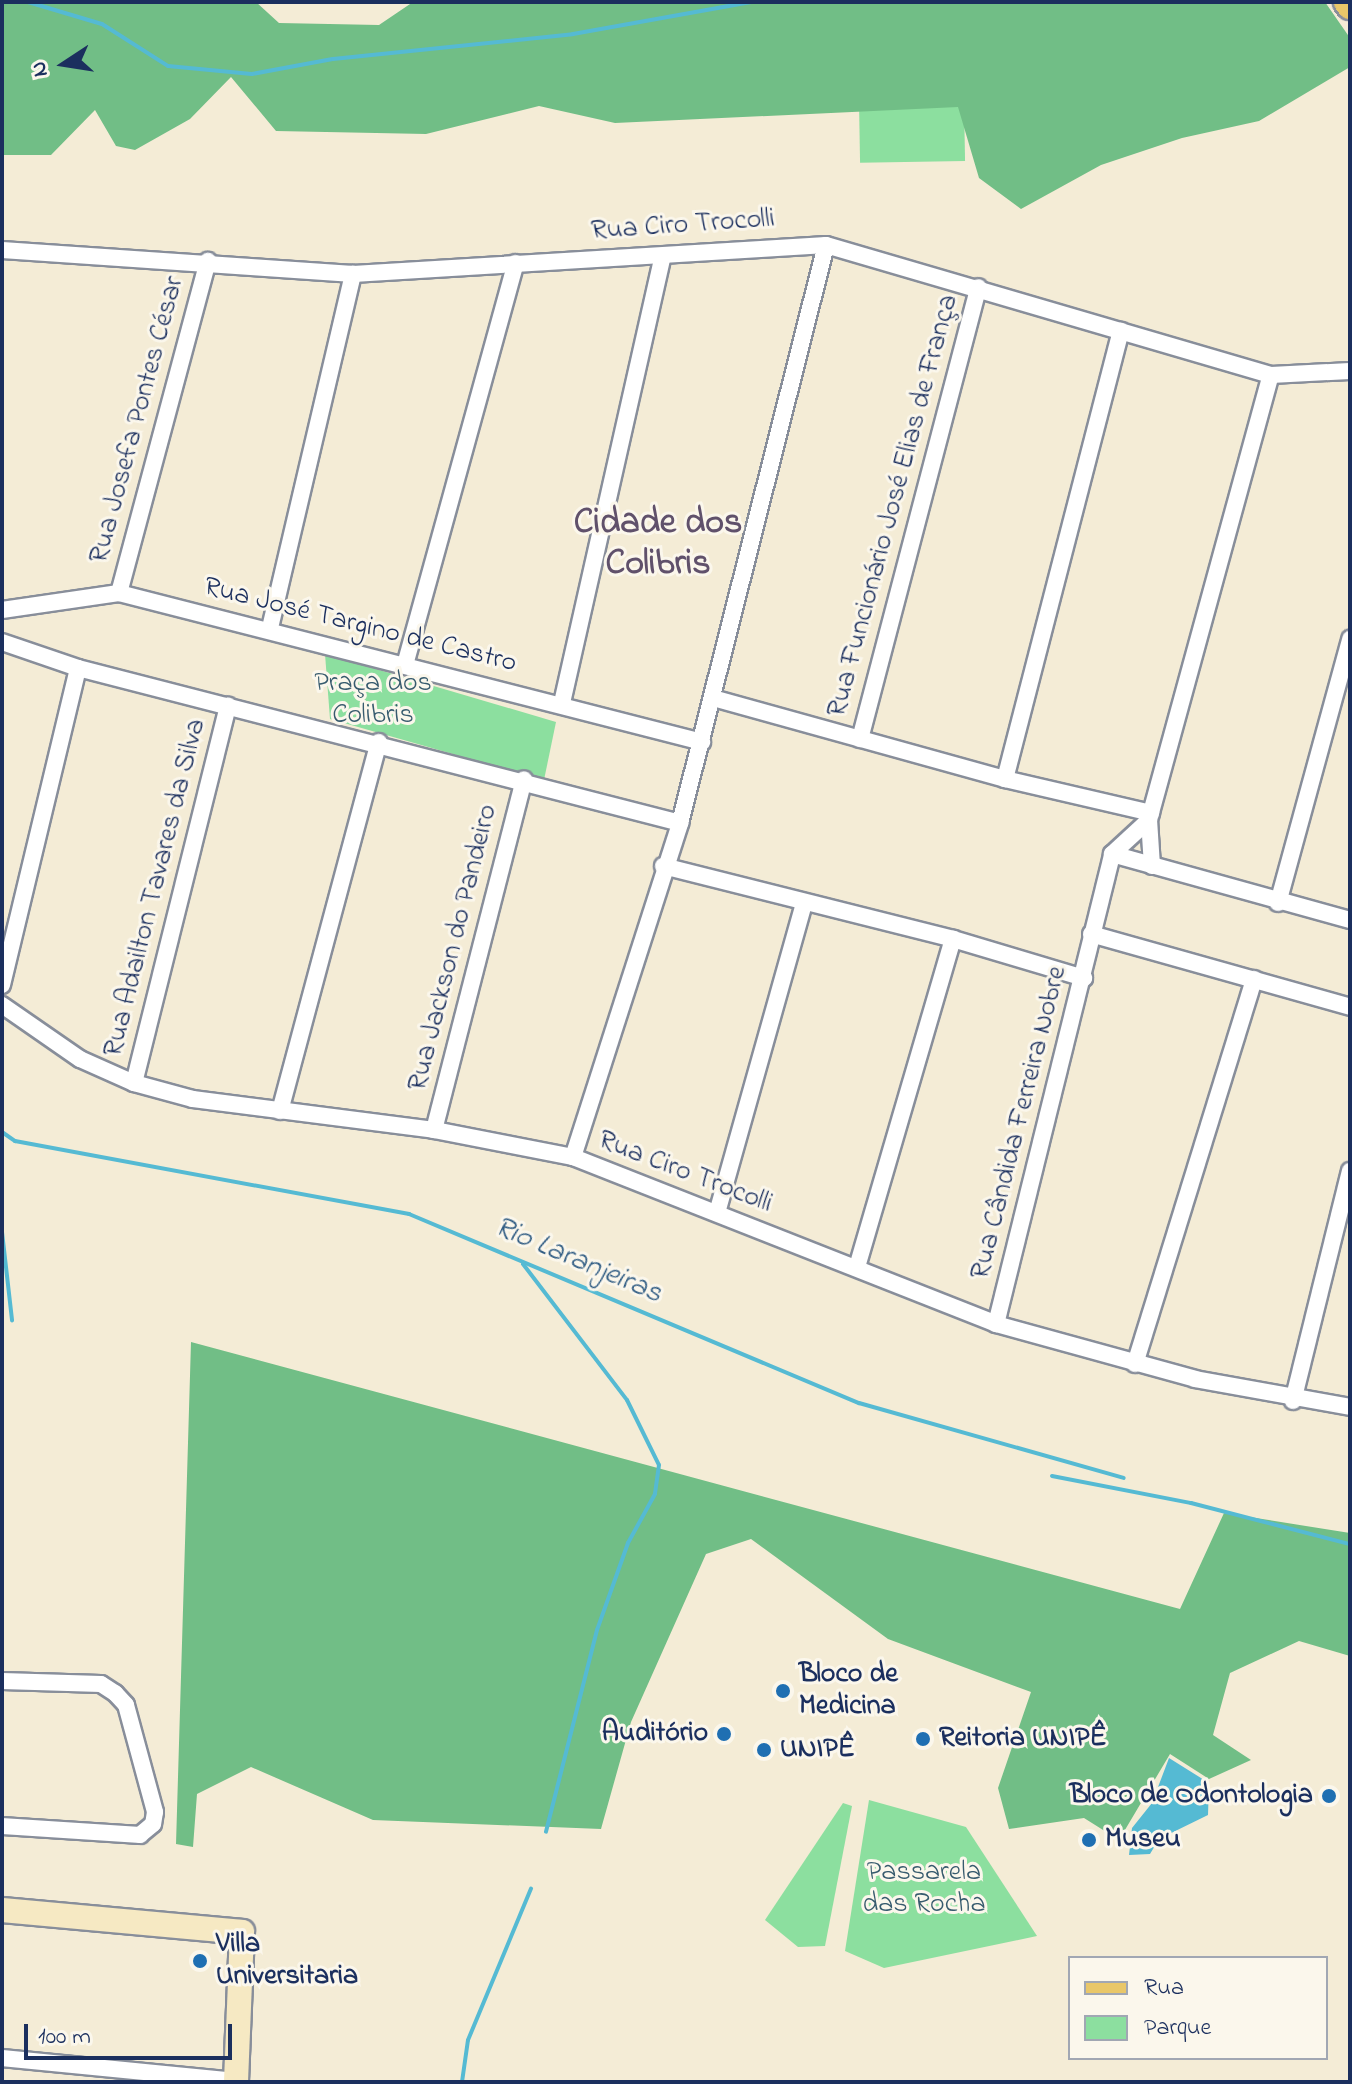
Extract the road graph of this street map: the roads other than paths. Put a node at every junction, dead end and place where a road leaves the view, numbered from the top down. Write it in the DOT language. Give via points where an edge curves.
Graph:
graph roads {
  1 [pos="826,245"];
  2 [pos="2,250"];
  3 [pos="663,256"];
  4 [pos="208,261"];
  5 [pos="516,263"];
  6 [pos="353,274"];
  7 [pos="979,287"];
  8 [pos="1121,331"];
  9 [pos="1350,371"];
  10 [pos="1271,375"];
  11 [pos="119,593"];
  12 [pos="2,610"];
  13 [pos="270,628"];
  14 [pos="1350,639"];
  15 [pos="2,642"];
  16 [pos="405,665"];
  17 [pos="78,668"];
  18 [pos="713,698"];
  19 [pos="562,703"];
  20 [pos="228,706"];
  21 [pos="860,739"];
  22 [pos="379,742"];
  23 [pos="702,742"];
  24 [pos="524,779"];
  25 [pos="1005,779"];
  26 [pos="1150,816"];
  27 [pos="680,823"];
  28 [pos="1112,854"];
  29 [pos="663,866"];
  30 [pos="1152,866"];
  31 [pos="1278,903"];
  32 [pos="804,904"];
  33 [pos="1350,920"];
  34 [pos="1091,934"];
  35 [pos="953,939"];
  36 [pos="1084,978"];
  37 [pos="1254,979"];
  38 [pos="2,985"];
  39 [pos="2,1005"];
  40 [pos="1350,1007"];
  41 [pos="134,1083"];
  42 [pos="280,1111"];
  43 [pos="434,1130"];
  44 [pos="573,1157"];
  45 [pos="1350,1171"];
  46 [pos="717,1213"];
  47 [pos="857,1267"];
  48 [pos="996,1324"];
  49 [pos="1135,1364"];
  50 [pos="1293,1401"];
  51 [pos="1350,1407"];
  52 [pos="2,1681"];
  53 [pos="2,1826"];
  54 [pos="2,1910"];
  55 [pos="2,2058"];
  56 [pos="236,2082"];
  1 -- 3 [label="street, Rua Ciro Trocolli"];
  1 -- 7 [label="street, Rua Ciro Trocolli"];
  1 -- 18 [label="street"];
  2 -- 4 [label="street, Rua Ciro Trocolli"];
  3 -- 5 [label="street, Rua Ciro Trocolli"];
  3 -- 19 [label="street"];
  4 -- 6 [label="street, Rua Ciro Trocolli"];
  4 -- 11 [label="street, Rua Josefa Pontes César"];
  5 -- 6 [label="street, Rua Ciro Trocolli"];
  5 -- 16 [label="street"];
  6 -- 13 [label="street"];
  7 -- 8 [label="street, Rua Ciro Trocolli"];
  7 -- 21 [label="street, Rua Funcionário José Elias de França"];
  8 -- 10 [label="street, Rua Ciro Trocolli"];
  8 -- 25 [label="street"];
  9 -- 10 [label="street, Rua Ciro Trocolli"];
  10 -- 26 [label="street"];
  11 -- 12 [label="street, Rua José Targino de Castro"];
  11 -- 13 [label="street, Rua José Targino de Castro"];
  13 -- 16 [label="street, Rua José Targino de Castro"];
  14 -- 31 [label="street"];
  15 -- 17 [label="street"];
  16 -- 19 [label="street, Rua José Targino de Castro"];
  17 -- 20 [label="street"];
  17 -- 38 [label="street"];
  18 -- 21 [label="street"];
  18 -- 23 [label="street"];
  19 -- 23 [label="street, Rua José Targino de Castro"];
  20 -- 22 [label="street"];
  20 -- 41 [label="street, Rua Adailton Tavares da Silva"];
  21 -- 25 [label="street"];
  22 -- 24 [label="street"];
  22 -- 42 [label="street"];
  23 -- 27 [label="street"];
  24 -- 27 [label="street"];
  24 -- 43 [label="street, Rua Jackson do Pandeiro"];
  25 -- 26 [label="street"];
  26 -- 28 [label="street"];
  26 -- 30 [label="street"];
  27 -- 29 [label="street"];
  28 -- 30 [label="street"];
  28 -- 34 [label="street, Rua Cândida Ferreira Nobre"];
  29 -- 32 [label="street"];
  29 -- 44 [label="street"];
  30 -- 31 [label="street"];
  31 -- 33 [label="street"];
  32 -- 35 [label="street"];
  32 -- 46 [label="street"];
  34 -- 36 [label="street, Rua Cândida Ferreira Nobre"];
  34 -- 37 [label="street"];
  35 -- 36 [label="street"];
  35 -- 47 [label="street"];
  36 -- 48 [label="street, Rua Cândida Ferreira Nobre"];
  37 -- 40 [label="street"];
  37 -- 49 [label="street"];
  39 -- 41 [label="street, Rua Ciro Trocolli" via="80,1059"];
  41 -- 42 [label="street, Rua Ciro Trocolli" via="193,1099"];
  42 -- 43 [label="street, Rua Ciro Trocolli"];
  43 -- 44 [label="street, Rua Ciro Trocolli"];
  44 -- 46 [label="street, Rua Ciro Trocolli"];
  45 -- 50 [label="street"];
  46 -- 47 [label="street, Rua Ciro Trocolli"];
  47 -- 48 [label="street, Rua Ciro Trocolli"];
  48 -- 49 [label="street, Rua Ciro Trocolli"];
  49 -- 50 [label="street, Rua Ciro Trocolli"];
  50 -- 51 [label="street, Rua Ciro Trocolli"];
  52 -- 53 [label="street" via="101,1684 126,1705 155,1812 148,1831 125,1835"];
  54 -- 56 [label="main road" via="242,1932"];
  55 -- 56 [label="street"];
}
